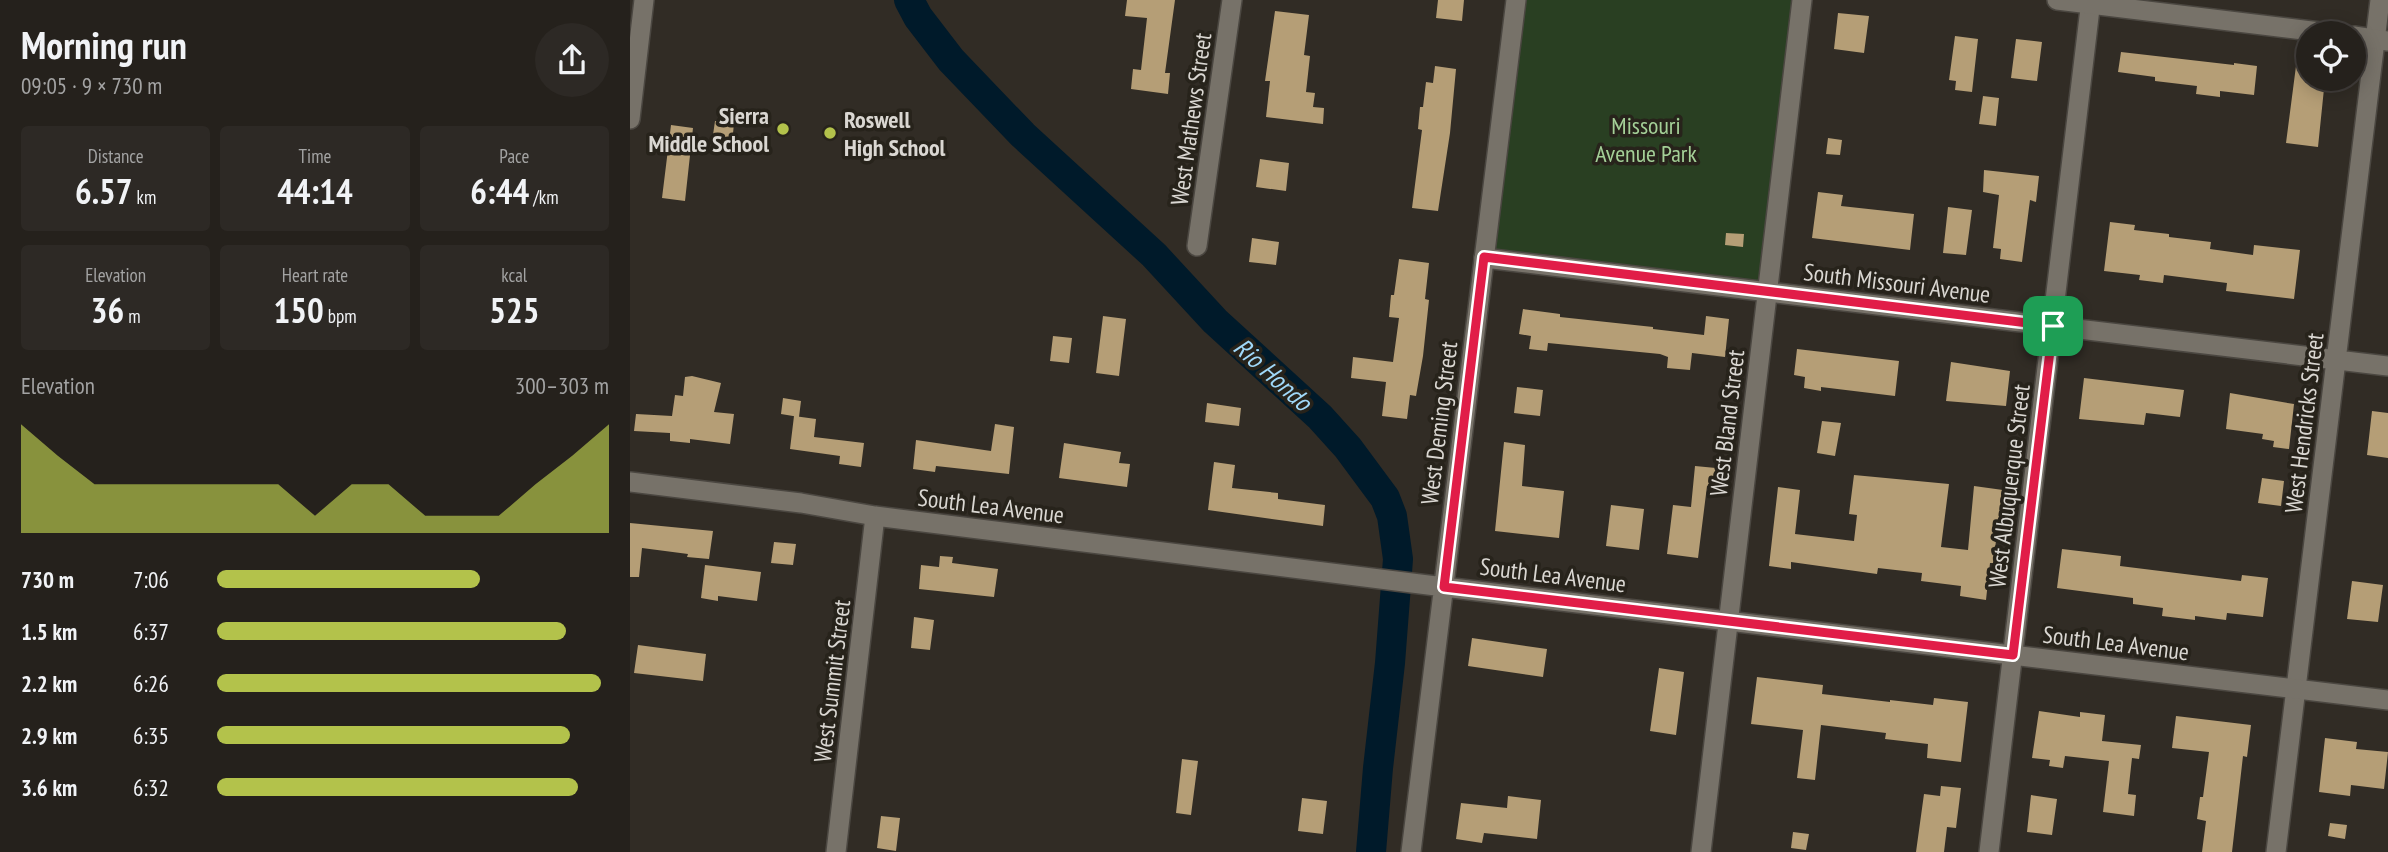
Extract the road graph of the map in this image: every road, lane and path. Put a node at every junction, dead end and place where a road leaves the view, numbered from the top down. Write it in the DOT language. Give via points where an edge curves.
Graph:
graph roads {
  1 [pos="644,0"];
  2 [pos="1232,0"];
  3 [pos="1516,0"];
  4 [pos="1802,0"];
  5 [pos="2057,0"];
  6 [pos="2380,0"];
  7 [pos="2091,2"];
  8 [pos="2296,29"];
  9 [pos="2382,40"];
  10 [pos="630,119"];
  11 [pos="1197,246"];
  12 [pos="1484,257"];
  13 [pos="1767,292"];
  14 [pos="2053,326"];
  15 [pos="2336,360"];
  16 [pos="2388,366"];
  17 [pos="630,482"];
  18 [pos="875,516"];
  19 [pos="1444,587"];
  20 [pos="1728,621"];
  21 [pos="2013,655"];
  22 [pos="2296,689"];
  23 [pos="2388,700"];
  24 [pos="836,852"];
  25 [pos="1411,852"];
  26 [pos="1701,852"];
  27 [pos="1989,852"];
  28 [pos="2277,852"];
  1 -- 10 [label="street"];
  2 -- 11 [label="street, West Mathews Street"];
  3 -- 12 [label="street, West Deming Street"];
  4 -- 13 [label="street, West Bland Street"];
  5 -- 7 [label="street"];
  6 -- 9 [label="street, West Hendricks Street"];
  7 -- 8 [label="street"];
  7 -- 14 [label="street, West Albuquerque Street"];
  9 -- 15 [label="street, West Hendricks Street"];
  12 -- 13 [label="street, South Missouri Avenue"];
  12 -- 19 [label="street, West Deming Street"];
  13 -- 14 [label="street, South Missouri Avenue"];
  13 -- 20 [label="street, West Bland Street"];
  14 -- 15 [label="street, South Missouri Avenue"];
  14 -- 21 [label="street, West Albuquerque Street"];
  15 -- 16 [label="street, South Missouri Avenue"];
  15 -- 22 [label="street, West Hendricks Street"];
  17 -- 18 [label="street, South Lea Avenue"];
  18 -- 19 [label="street, South Lea Avenue"];
  18 -- 24 [label="street, West Summit Street"];
  19 -- 20 [label="street, South Lea Avenue"];
  19 -- 25 [label="street, West Deming Street"];
  20 -- 21 [label="street, South Lea Avenue"];
  20 -- 26 [label="street, West Bland Street"];
  21 -- 22 [label="street, South Lea Avenue"];
  21 -- 27 [label="street, West Albuquerque Street"];
  22 -- 23 [label="street, South Lea Avenue"];
  22 -- 28 [label="street, West Hendricks Street"];
}
